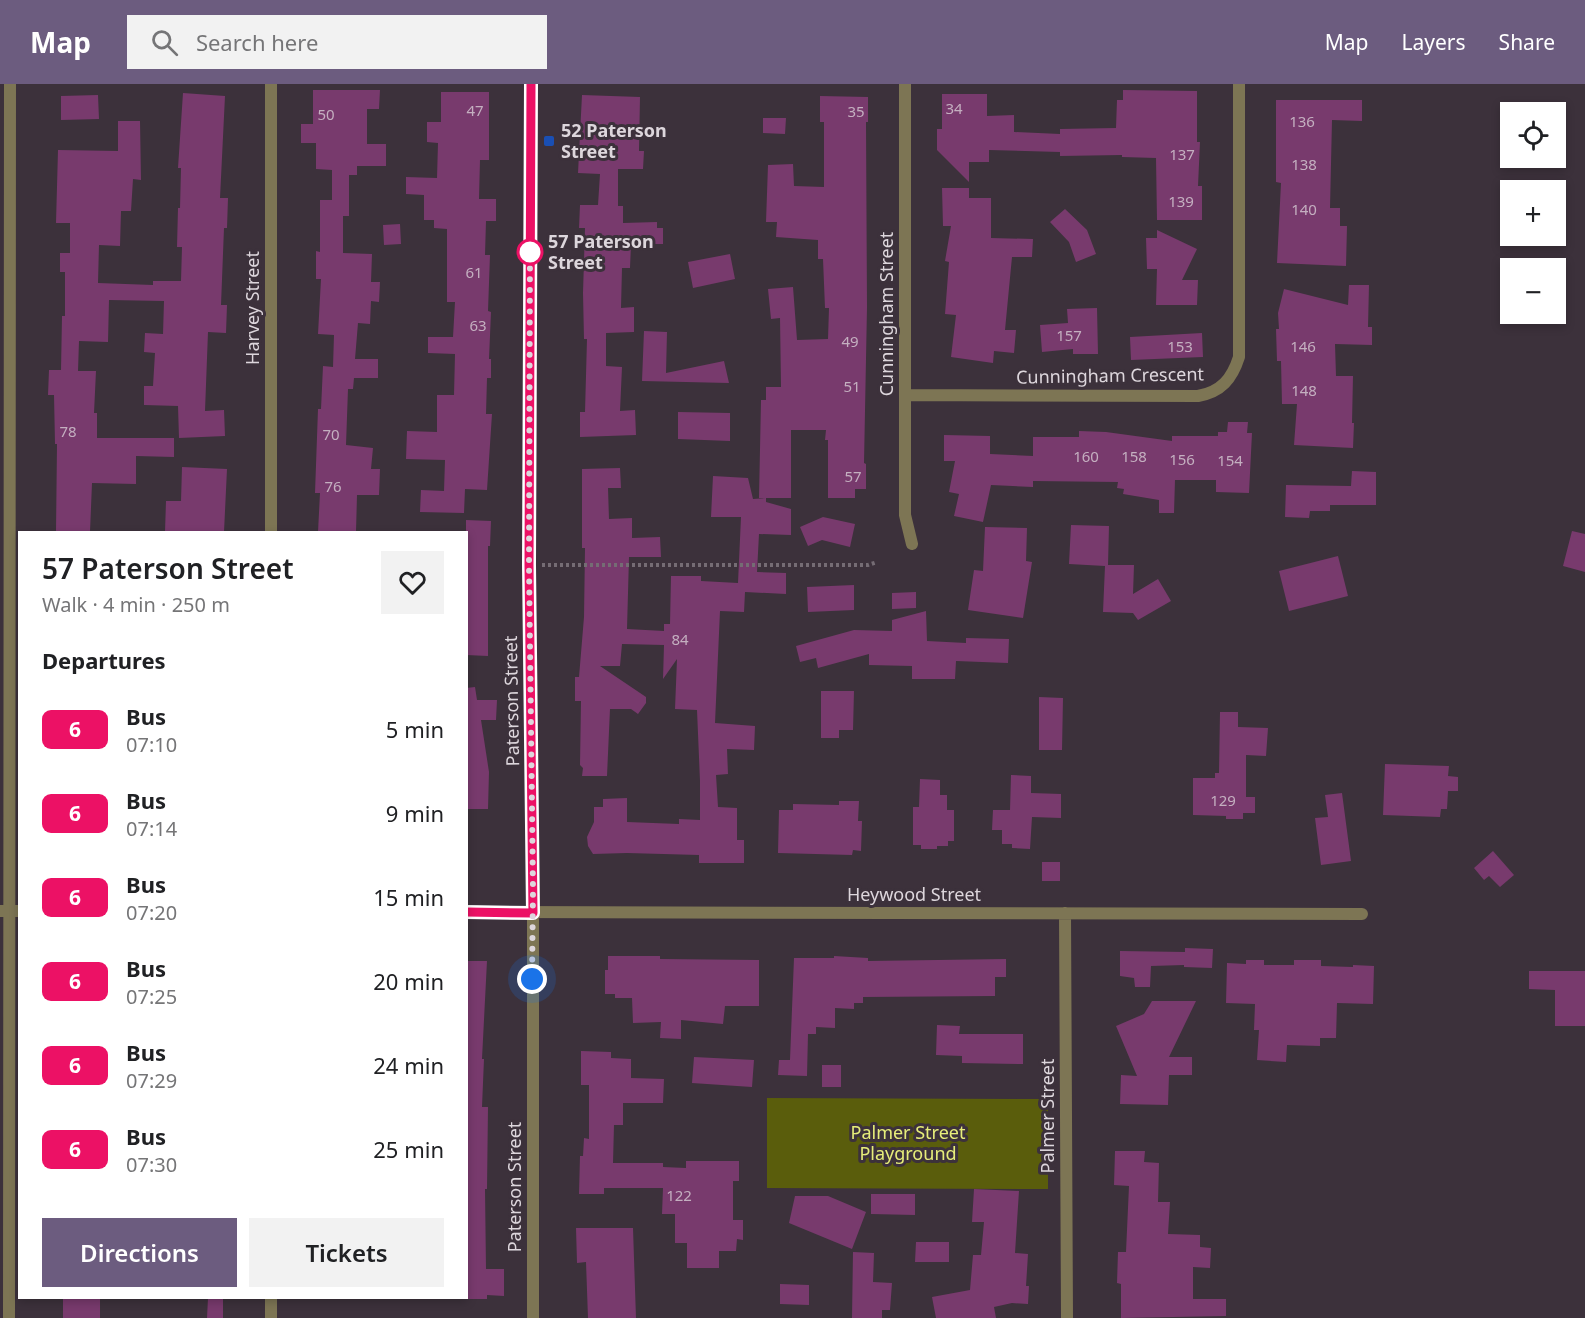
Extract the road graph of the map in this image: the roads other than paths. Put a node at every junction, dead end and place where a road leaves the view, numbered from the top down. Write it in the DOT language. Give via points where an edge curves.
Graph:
graph roads {
  1 [pos="10,84"];
  2 [pos="272,84"];
  3 [pos="531,84"];
  4 [pos="905,84"];
  5 [pos="1239,84"];
  6 [pos="905,395"];
  7 [pos="271,531"];
  8 [pos="912,544"];
  9 [pos="10,911"];
  10 [pos="468,912"];
  11 [pos="533,913"];
  12 [pos="1065,913"];
  13 [pos="1362,914"];
  14 [pos="271,1299"];
  15 [pos="9,1318"];
  16 [pos="271,1318"];
  17 [pos="533,1318"];
  18 [pos="1067,1318"];
  1 -- 9 [label="street"];
  2 -- 7 [label="street, Harvey Street"];
  3 -- 11 [label="street, Paterson Street" via="529,565"];
  4 -- 6 [label="street, Cunningham Street"];
  5 -- 6 [label="street, Cunningham Crescent" via="1239,357 1224,386 1198,396"];
  6 -- 8 [label="street, Cunningham Street" via="905,515"];
  9 -- 15 [label="street"];
  10 -- 11 [label="street, Heywood Street"];
  11 -- 12 [label="street, Heywood Street"];
  11 -- 17 [label="street, Paterson Street"];
  12 -- 13 [label="street, Heywood Street"];
  12 -- 18 [label="street, Palmer Street"];
  14 -- 16 [label="street"];
}
